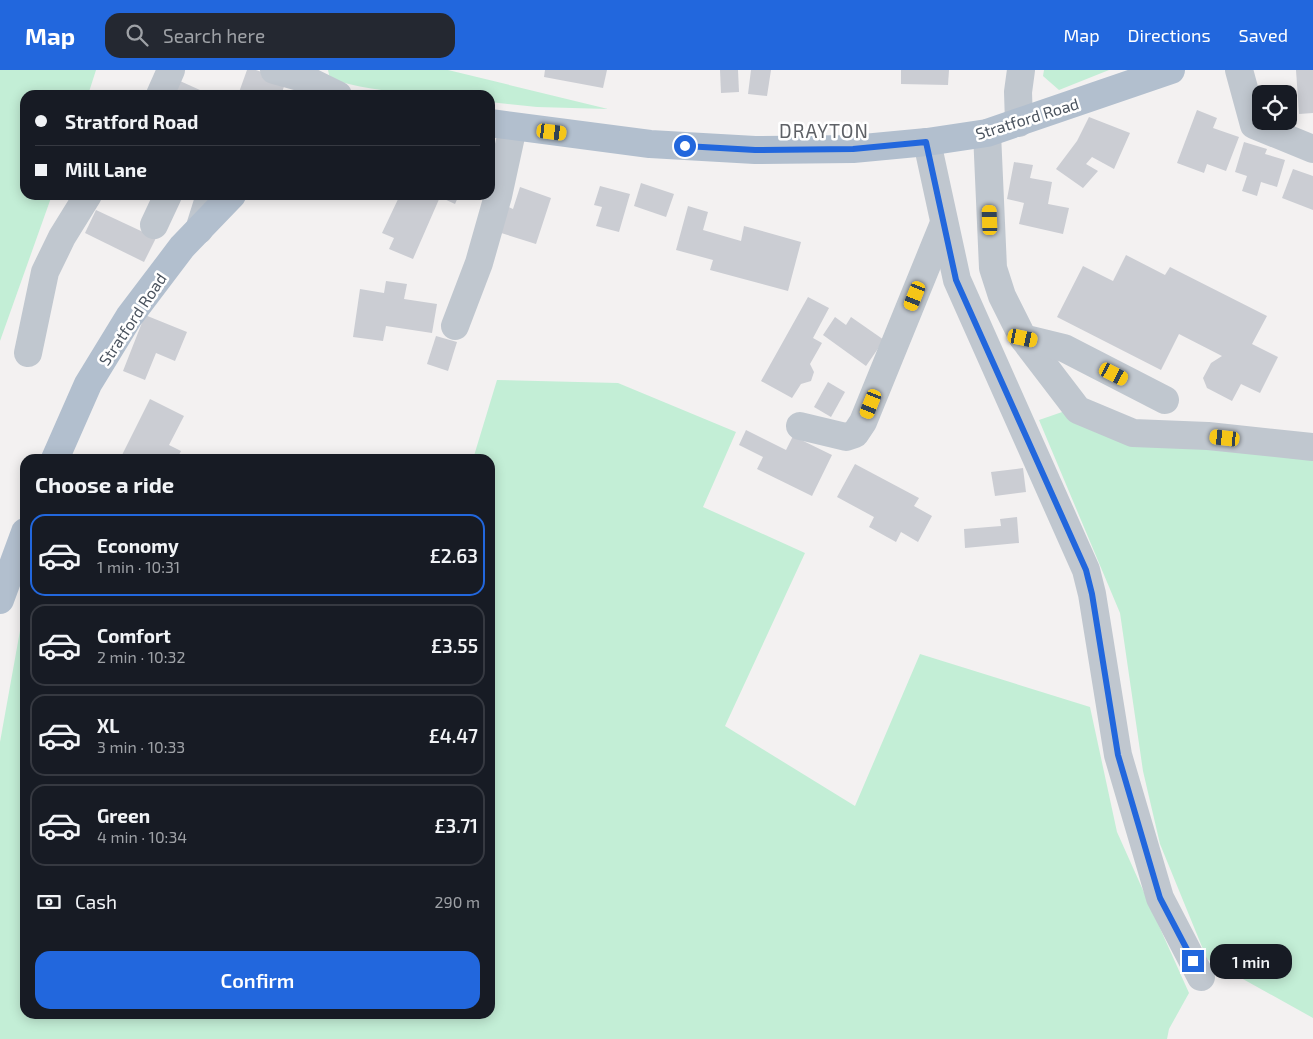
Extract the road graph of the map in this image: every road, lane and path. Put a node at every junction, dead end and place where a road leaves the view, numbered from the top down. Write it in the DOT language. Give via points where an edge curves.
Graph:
graph roads {
  1 [pos="171,70"];
  2 [pos="274,70"];
  3 [pos="1021,70"];
  4 [pos="1170,70"];
  5 [pos="1239,70"];
  6 [pos="304,74"];
  7 [pos="162,90"];
  8 [pos="330,90"];
  9 [pos="1019,123"];
  10 [pos="501,125"];
  11 [pos="987,133"];
  12 [pos="926,142"];
  13 [pos="1313,149"];
  14 [pos="85,200"];
  15 [pos="166,200"];
  16 [pos="208,200"];
  17 [pos="227,200"];
  18 [pos="944,223"];
  19 [pos="154,225"];
  20 [pos="199,230"];
  21 [pos="455,326"];
  22 [pos="1023,338"];
  23 [pos="28,353"];
  24 [pos="1165,400"];
  25 [pos="800,426"];
  26 [pos="1313,446"];
  27 [pos="57,454"];
  28 [pos="20,546"];
  29 [pos="0,600"];
  30 [pos="1201,977"];
  1 -- 7 [label="street"];
  2 -- 6 [label="street"];
  3 -- 9 [label="street"];
  4 -- 9 [label="main road, Stratford Road"];
  5 -- 13 [label="street" via="1254,125"];
  6 -- 8 [label="street"];
  9 -- 11 [label="main road, Stratford Road"];
  10 -- 12 [label="main road, Stratford Road" via="650,144 755,150 853,149"];
  10 -- 21 [label="street" via="498,196"];
  11 -- 12 [label="main road, Stratford Road"];
  11 -- 22 [label="street" via="993,268 1002,296"];
  12 -- 18 [label="street"];
  14 -- 23 [label="street" via="44,272"];
  15 -- 19 [label="street"];
  16 -- 20 [label="street"];
  17 -- 20 [label="main road, Stratford Road"];
  18 -- 25 [label="street" via="863,422 855,434 846,437"];
  18 -- 30 [label="street" via="956,280 1086,570 1118,755 1160,898"];
  20 -- 27 [label="main road, Stratford Road" via="130,317 88,384"];
  22 -- 24 [label="street" via="1064,348"];
  22 -- 26 [label="street" via="1078,410 1132,433"];
  28 -- 29 [label="main road"];
}
